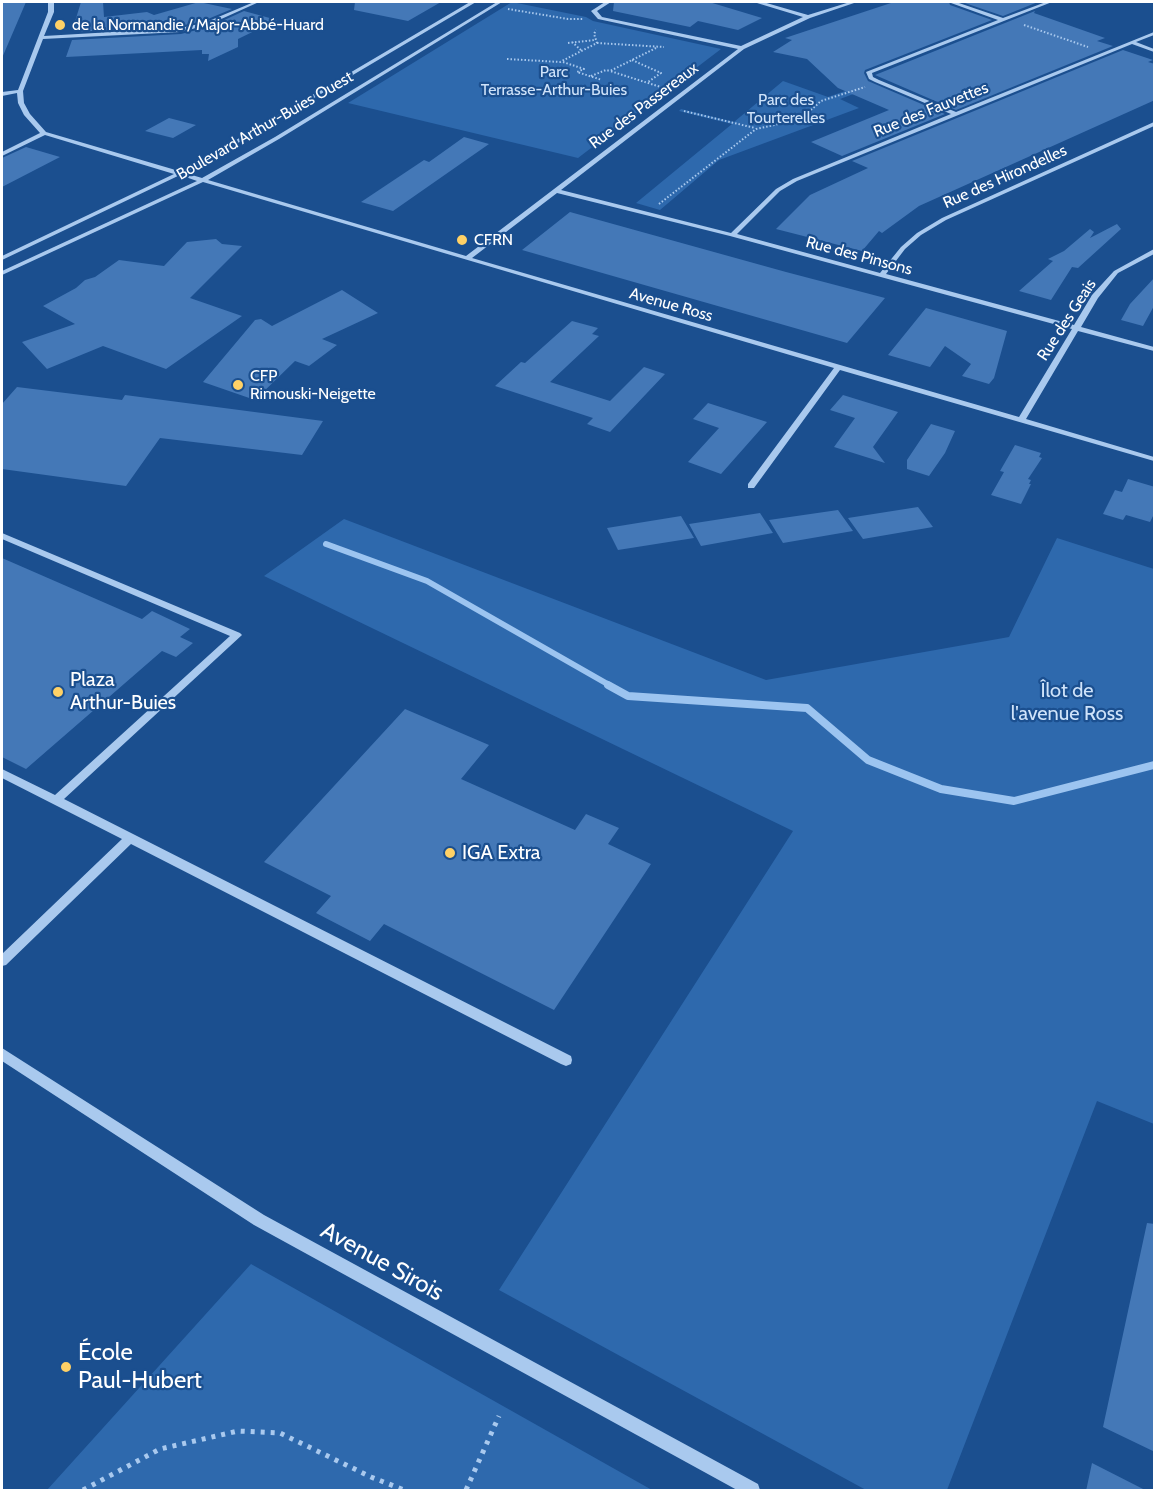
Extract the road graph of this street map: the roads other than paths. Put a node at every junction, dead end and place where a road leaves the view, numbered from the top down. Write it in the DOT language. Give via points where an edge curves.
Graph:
graph roads {
  1 [pos="51,2"];
  2 [pos="253,2"];
  3 [pos="473,2"];
  4 [pos="608,2"];
  5 [pos="759,2"];
  6 [pos="854,2"];
  7 [pos="953,2"];
  8 [pos="1049,2"];
  9 [pos="495,3"];
  10 [pos="808,17"];
  11 [pos="1002,18"];
  12 [pos="1155,33"];
  13 [pos="41,38"];
  14 [pos="1131,42"];
  15 [pos="742,48"];
  16 [pos="1155,51"];
  17 [pos="20,91"];
  18 [pos="2,94"];
  19 [pos="956,114"];
  20 [pos="1155,124"];
  21 [pos="44,133"];
  22 [pos="2,154"];
  23 [pos="180,173"];
  24 [pos="203,180"];
  25 [pos="556,191"];
  26 [pos="732,236"];
  27 [pos="1155,251"];
  28 [pos="2,258"];
  29 [pos="467,259"];
  30 [pos="2,273"];
  31 [pos="881,276"];
  32 [pos="1076,329"];
  33 [pos="1155,349"];
  34 [pos="838,368"];
  35 [pos="1021,421"];
  36 [pos="1155,459"];
  37 [pos="751,486"];
  38 [pos="2,536"];
  39 [pos="2,773"];
  40 [pos="56,800"];
  41 [pos="130,838"];
  42 [pos="2,961"];
  43 [pos="2,1054"];
  44 [pos="566,1060"];
  45 [pos="750,1490"];
  1 -- 13 [label="street"];
  2 -- 13 [label="street" via="206,24 180,30"];
  3 -- 23 [label="street, Boulevard Arthur-Buies Ouest"];
  4 -- 15 [label="street" via="594,11 596,15"];
  5 -- 10 [label="street"];
  6 -- 10 [label="street, Rue des Passereaux"];
  7 -- 11 [label="street"];
  8 -- 11 [label="street"];
  9 -- 24 [label="street, Boulevard Arthur-Buies Ouest"];
  10 -- 15 [label="street, Rue des Passereaux"];
  11 -- 19 [label="street" via="869,72 871,78"];
  12 -- 14 [label="street, Rue des Fauvettes"];
  13 -- 17 [label="street"];
  14 -- 16 [label="street"];
  14 -- 19 [label="street, Rue des Fauvettes"];
  15 -- 25 [label="street, Rue des Passereaux"];
  17 -- 18 [label="street"];
  17 -- 21 [label="street" via="27,115"];
  19 -- 26 [label="street, Rue des Fauvettes" via="795,180 778,190"];
  20 -- 31 [label="street, Rue des Hirondelles" via="944,219 903,248"];
  21 -- 22 [label="street"];
  21 -- 23 [label="street, Avenue Ross"];
  23 -- 24 [label="street, Avenue Ross"];
  23 -- 28 [label="street, Boulevard Arthur-Buies Ouest"];
  24 -- 29 [label="street, Avenue Ross"];
  24 -- 30 [label="street, Boulevard Arthur-Buies Ouest"];
  25 -- 26 [label="street, Rue des Pinsons"];
  25 -- 29 [label="street, Rue des Passereaux"];
  26 -- 31 [label="street, Rue des Pinsons"];
  27 -- 32 [label="street, Rue des Geais" via="1116,272"];
  29 -- 34 [label="street, Avenue Ross"];
  31 -- 32 [label="street, Rue des Pinsons"];
  32 -- 33 [label="street, Rue des Pinsons"];
  32 -- 35 [label="street, Rue des Geais"];
  34 -- 35 [label="street, Avenue Ross"];
  34 -- 37 [label="street"];
  35 -- 36 [label="street, Avenue Ross"];
  38 -- 40 [label="street" via="237,635"];
  39 -- 40 [label="street"];
  40 -- 41 [label="street"];
  41 -- 42 [label="street"];
  41 -- 44 [label="street"];
  43 -- 45 [label="street, Avenue Sirois" via="259,1221"];
}
